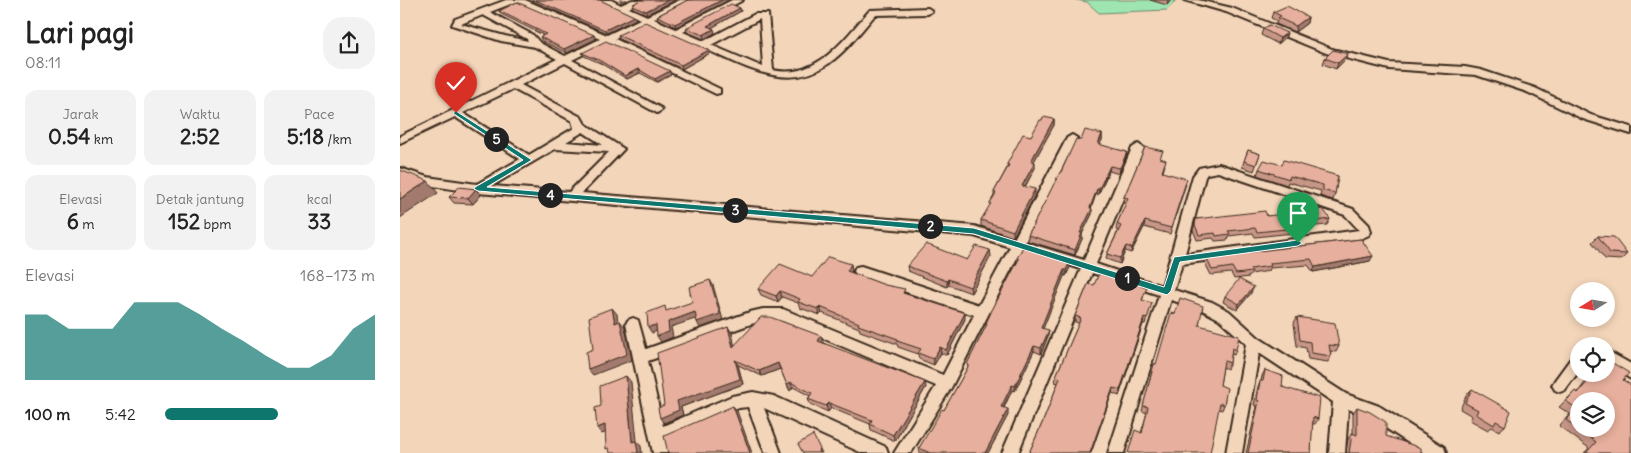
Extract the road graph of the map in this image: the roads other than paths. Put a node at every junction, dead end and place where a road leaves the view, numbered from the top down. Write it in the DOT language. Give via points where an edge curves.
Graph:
graph roads {
  1 [pos="514,0"];
  2 [pos="604,0"];
  3 [pos="639,0"];
  4 [pos="687,0"];
  5 [pos="739,0"];
  6 [pos="1188,0"];
  7 [pos="525,1"];
  8 [pos="621,8"];
  9 [pos="482,11"];
  10 [pos="928,11"];
  11 [pos="648,19"];
  12 [pos="676,32"];
  13 [pos="608,39"];
  14 [pos="538,45"];
  15 [pos="704,45"];
  16 [pos="566,60"];
  17 [pos="768,72"];
  18 [pos="513,85"];
  19 [pos="716,91"];
  20 [pos="657,110"];
  21 [pos="456,113"];
  22 [pos="580,126"];
  23 [pos="1631,131"];
  24 [pos="1072,138"];
  25 [pos="400,140"];
  26 [pos="555,145"];
  27 [pos="1138,148"];
  28 [pos="618,150"];
  29 [pos="528,160"];
  30 [pos="400,172"];
  31 [pos="478,189"];
  32 [pos="572,196"];
  33 [pos="1017,243"];
  34 [pos="1177,260"];
  35 [pos="1088,266"];
  36 [pos="861,270"];
  37 [pos="1167,291"];
  38 [pos="982,312"];
  39 [pos="633,324"];
  40 [pos="1254,342"];
  41 [pos="641,357"];
  42 [pos="1615,362"];
  43 [pos="1570,371"];
  44 [pos="1631,372"];
  45 [pos="946,383"];
  46 [pos="1560,385"];
  47 [pos="1341,398"];
  48 [pos="753,399"];
  49 [pos="658,436"];
  50 [pos="661,453"];
  51 [pos="773,453"];
  52 [pos="880,453"];
  53 [pos="902,453"];
  54 [pos="1010,453"];
  55 [pos="1116,453"];
  56 [pos="1234,453"];
  57 [pos="1337,453"];
  58 [pos="1438,453"];
  1 -- 9 [label="street"];
  2 -- 8 [label="street"];
  3 -- 8 [label="street"];
  4 -- 11 [label="street"];
  5 -- 12 [label="street"];
  6 -- 23 [label="street" via="1229,10 1329,52 1389,66 1478,72"];
  7 -- 13 [label="street"];
  8 -- 11 [label="street"];
  9 -- 14 [label="street" via="530,37"];
  9 -- 14 [label="street" via="458,21 456,25"];
  10 -- 17 [label="street" via="873,12 827,62 816,69 784,75"];
  11 -- 12 [label="street"];
  11 -- 13 [label="street"];
  12 -- 15 [label="street"];
  13 -- 16 [label="street"];
  13 -- 19 [label="street"];
  14 -- 16 [label="street"];
  15 -- 17 [label="street"];
  15 -- 17 [label="street" via="758,16 765,16"];
  16 -- 18 [label="street"];
  16 -- 20 [label="street"];
  18 -- 21 [label="street"];
  18 -- 22 [label="street" via="577,119"];
  21 -- 25 [label="street"];
  21 -- 29 [label="street"];
  22 -- 26 [label="street" via="575,133"];
  22 -- 28 [label="street"];
  24 -- 33 [label="street"];
  26 -- 28 [label="street"];
  26 -- 29 [label="street"];
  27 -- 35 [label="street"];
  28 -- 32 [label="street"];
  29 -- 31 [label="street"];
  30 -- 31 [label="street" via="426,181"];
  31 -- 32 [label="street"];
  32 -- 33 [label="street" via="956,228"];
  33 -- 35 [label="street"];
  33 -- 38 [label="street"];
  34 -- 34 [label="street" via="1358,235 1365,232 1365,228 1349,212 1219,168 1207,168 1199,176"];
  34 -- 37 [label="street"];
  35 -- 37 [label="street"];
  35 -- 54 [label="street"];
  36 -- 38 [label="street"];
  37 -- 40 [label="street" via="1215,309"];
  37 -- 55 [label="street"];
  38 -- 45 [label="street"];
  39 -- 41 [label="street"];
  40 -- 47 [label="street"];
  40 -- 56 [label="street"];
  41 -- 45 [label="street" via="750,318 772,314"];
  41 -- 49 [label="street"];
  42 -- 44 [label="street"];
  43 -- 46 [label="street"];
  45 -- 53 [label="street"];
  47 -- 57 [label="street"];
  47 -- 58 [label="street" via="1373,411"];
  48 -- 49 [label="street" via="738,401"];
  48 -- 51 [label="street"];
  48 -- 52 [label="street" via="768,401"];
  49 -- 50 [label="street"];
}
